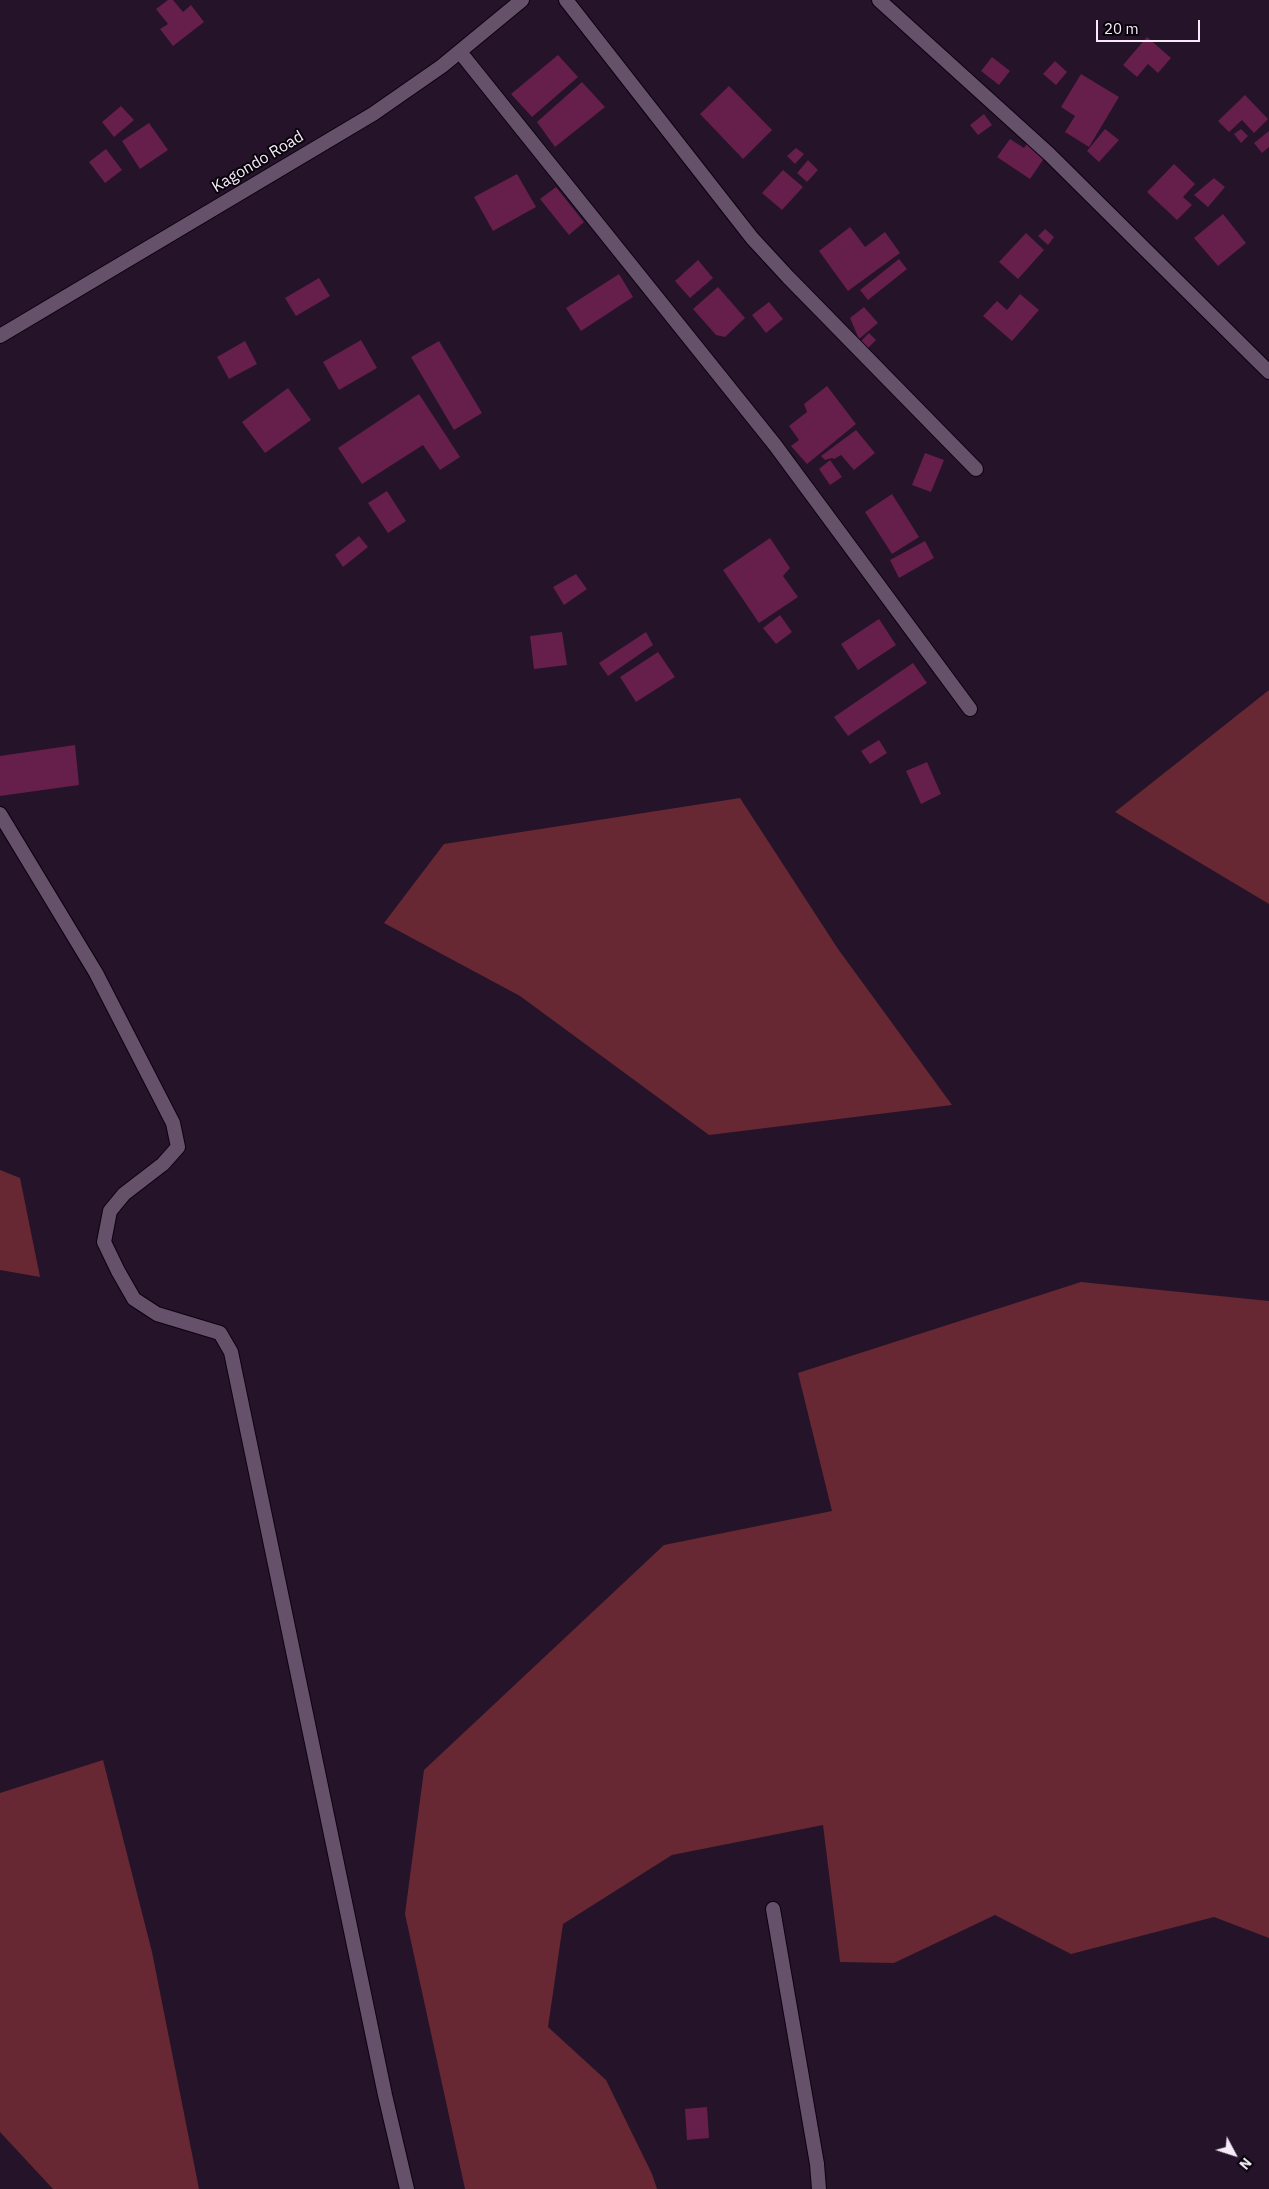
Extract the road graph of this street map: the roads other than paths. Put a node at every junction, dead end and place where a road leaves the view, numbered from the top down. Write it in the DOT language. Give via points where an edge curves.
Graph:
graph roads {
  1 [pos="522,0"];
  2 [pos="566,0"];
  3 [pos="878,0"];
  4 [pos="460,52"];
  5 [pos="0,336"];
  6 [pos="1269,372"];
  7 [pos="976,469"];
  8 [pos="970,709"];
  9 [pos="0,814"];
  10 [pos="772,1909"];
  11 [pos="407,2189"];
  12 [pos="819,2189"];
  1 -- 4 [label="street, Kagondo Road"];
  2 -- 7 [label="street" via="752,238"];
  3 -- 6 [label="street" via="1050,154"];
  4 -- 5 [label="street, Kagondo Road" via="373,114"];
  4 -- 8 [label="street" via="775,445"];
  9 -- 11 [label="street" via="96,973 173,1124 178,1148 164,1164 124,1194 110,1211 104,1242 134,1300 157,1314 220,1333 231,1352"];
  10 -- 12 [label="street"];
}
